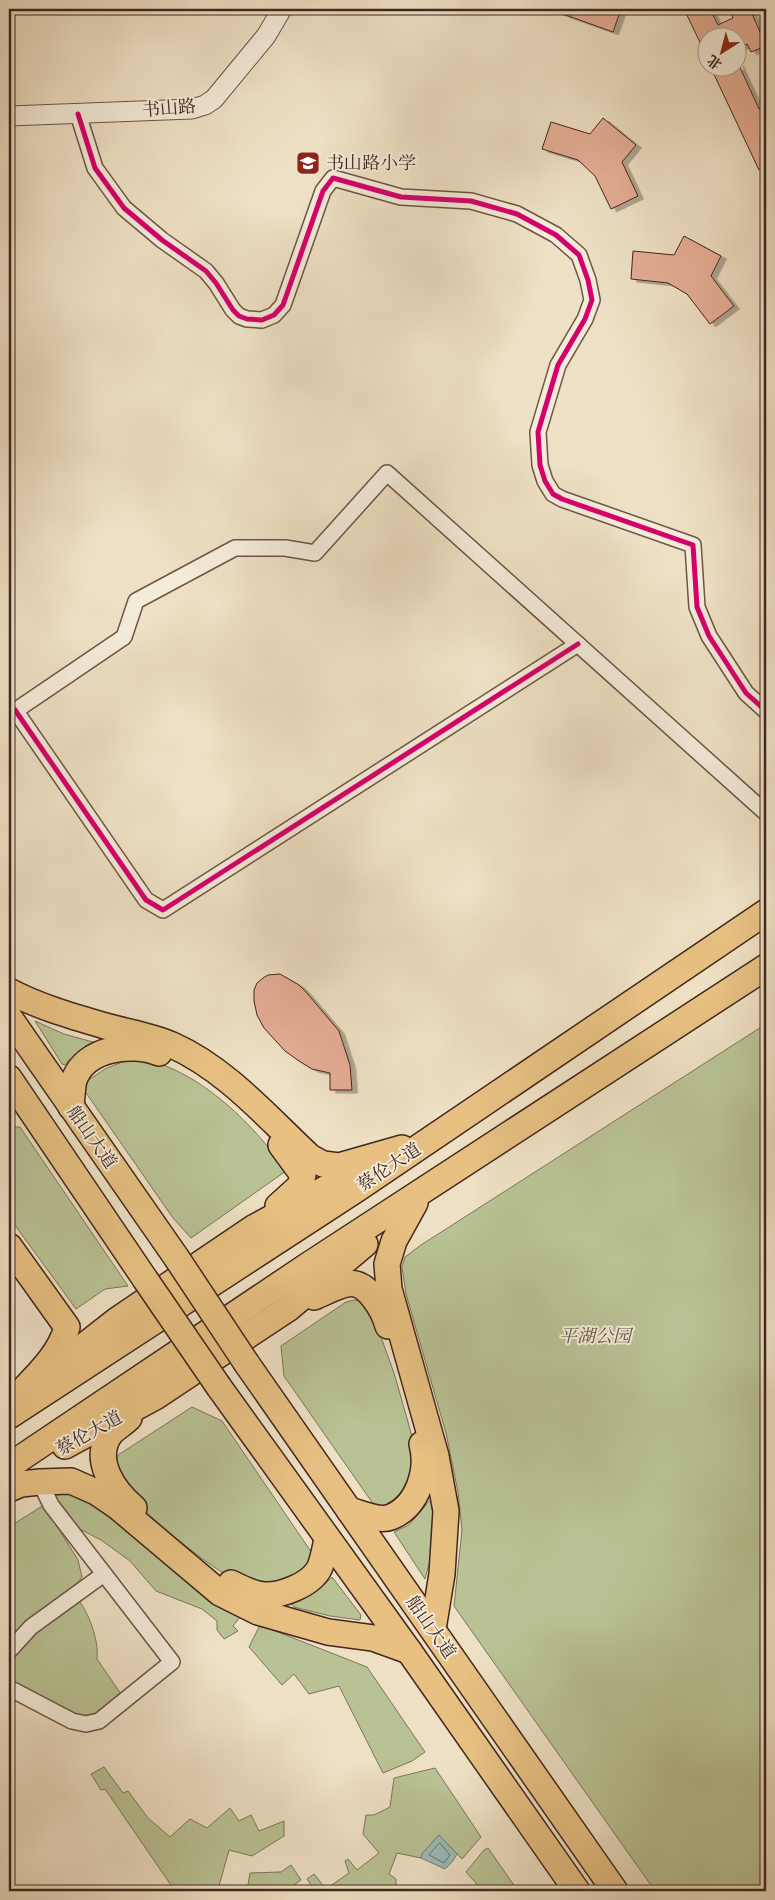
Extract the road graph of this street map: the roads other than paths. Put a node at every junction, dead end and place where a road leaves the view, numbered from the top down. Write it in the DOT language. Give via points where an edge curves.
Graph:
graph roads {
  1 [pos="282,9"];
  2 [pos="78,114"];
  3 [pos="9,116"];
  4 [pos="578,644"];
  5 [pos="766,711"];
  6 [pos="12,712"];
  7 [pos="766,813"];
  8 [pos="766,912"];
  9 [pos="766,967"];
  10 [pos="9,991"];
  11 [pos="9,1017"];
  12 [pos="9,1078"];
  13 [pos="71,1107"];
  14 [pos="475,1109"];
  15 [pos="9,1117"];
  16 [pos="39,1123"];
  17 [pos="402,1148"];
  18 [pos="454,1170"];
  19 [pos="415,1203"];
  20 [pos="9,1228"];
  21 [pos="253,1228"];
  22 [pos="9,1246"];
  23 [pos="145,1290"];
  24 [pos="289,1308"];
  25 [pos="154,1396"];
  26 [pos="9,1405"];
  27 [pos="9,1416"];
  28 [pos="9,1466"];
  29 [pos="9,1478"];
  30 [pos="40,1482"];
  31 [pos="9,1489"];
  32 [pos="349,1510"];
  33 [pos="328,1539"];
  34 [pos="104,1574"];
  35 [pos="433,1629"];
  36 [pos="9,1651"];
  37 [pos="409,1651"];
  38 [pos="9,1688"];
  39 [pos="577,1891"];
  40 [pos="615,1891"];
  1 -- 2 [label="street, 书山路" via="266,36 214,99 205,105 192,109"];
  2 -- 3 [label="street, 书山路"];
  2 -- 5 [label="street" via="95,168 124,208 206,271 233,310 247,319 262,320 274,315 283,305 323,191 332,178 401,197 471,201 517,214 556,235 579,255 592,300 585,319 558,364 543,412 538,432 540,464 545,481 562,499 693,545 697,607 709,636 746,693"];
  4 -- 6 [label="street" via="387,473 315,553 285,548 236,548 136,601 124,637"];
  4 -- 6 [label="street" via="163,910 146,900"];
  4 -- 7 [label="street"];
  8 -- 14 [label="highway, 蔡伦大道"];
  9 -- 18 [label="highway, 蔡伦大道"];
  10 -- 17 [label="highway" via="102,1025 170,1044 198,1058 222,1075 310,1157 323,1164 339,1166"];
  11 -- 13 [label="highway, 船山大道"];
  12 -- 16 [label="highway, 船山大道"];
  13 -- 21 [label="highway" via="74,1080 83,1064 110,1050 131,1048 156,1052 187,1065 218,1085 276,1138 303,1175 300,1186"];
  13 -- 32 [label="highway, 船山大道, bridge"];
  14 -- 17 [label="highway"];
  14 -- 27 [label="highway, 蔡伦大道"];
  15 -- 16 [label="highway" via="14,1115"];
  16 -- 23 [label="highway, 船山大道"];
  17 -- 21 [label="highway"];
  18 -- 19 [label="highway, 蔡伦大道"];
  18 -- 28 [label="highway, 蔡伦大道"];
  19 -- 24 [label="highway, 蔡伦大道"];
  19 -- 35 [label="highway" via="394,1241 387,1264 389,1289 436,1456 446,1511 442,1574"];
  20 -- 23 [label="highway" via="76,1320 84,1324"];
  21 -- 23 [label="highway"];
  22 -- 26 [label="highway" via="67,1327 57,1352"];
  23 -- 26 [label="highway" via="117,1320"];
  23 -- 33 [label="highway, 船山大道, bridge"];
  24 -- 25 [label="highway, 蔡伦大道"];
  24 -- 32 [label="highway" via="349,1283 363,1287 376,1299 386,1318 424,1451 423,1474 416,1494 390,1518 376,1518"];
  25 -- 29 [label="highway, 蔡伦大道"];
  25 -- 33 [label="highway" via="111,1434 104,1452 106,1472 124,1499 213,1574 247,1591 264,1595 285,1592 301,1586 319,1570"];
  30 -- 31 [label="highway"];
  30 -- 34 [label="street" via="51,1505"];
  30 -- 37 [label="highway" via="71,1481 96,1492 220,1593 258,1612 328,1632 373,1638"];
  32 -- 35 [label="highway, 船山大道"];
  33 -- 37 [label="highway, 船山大道"];
  34 -- 36 [label="street" via="31,1627"];
  34 -- 38 [label="street" via="172,1662 99,1721 86,1724 72,1722"];
  35 -- 40 [label="highway, 船山大道"];
  37 -- 39 [label="highway, 船山大道"];
}
